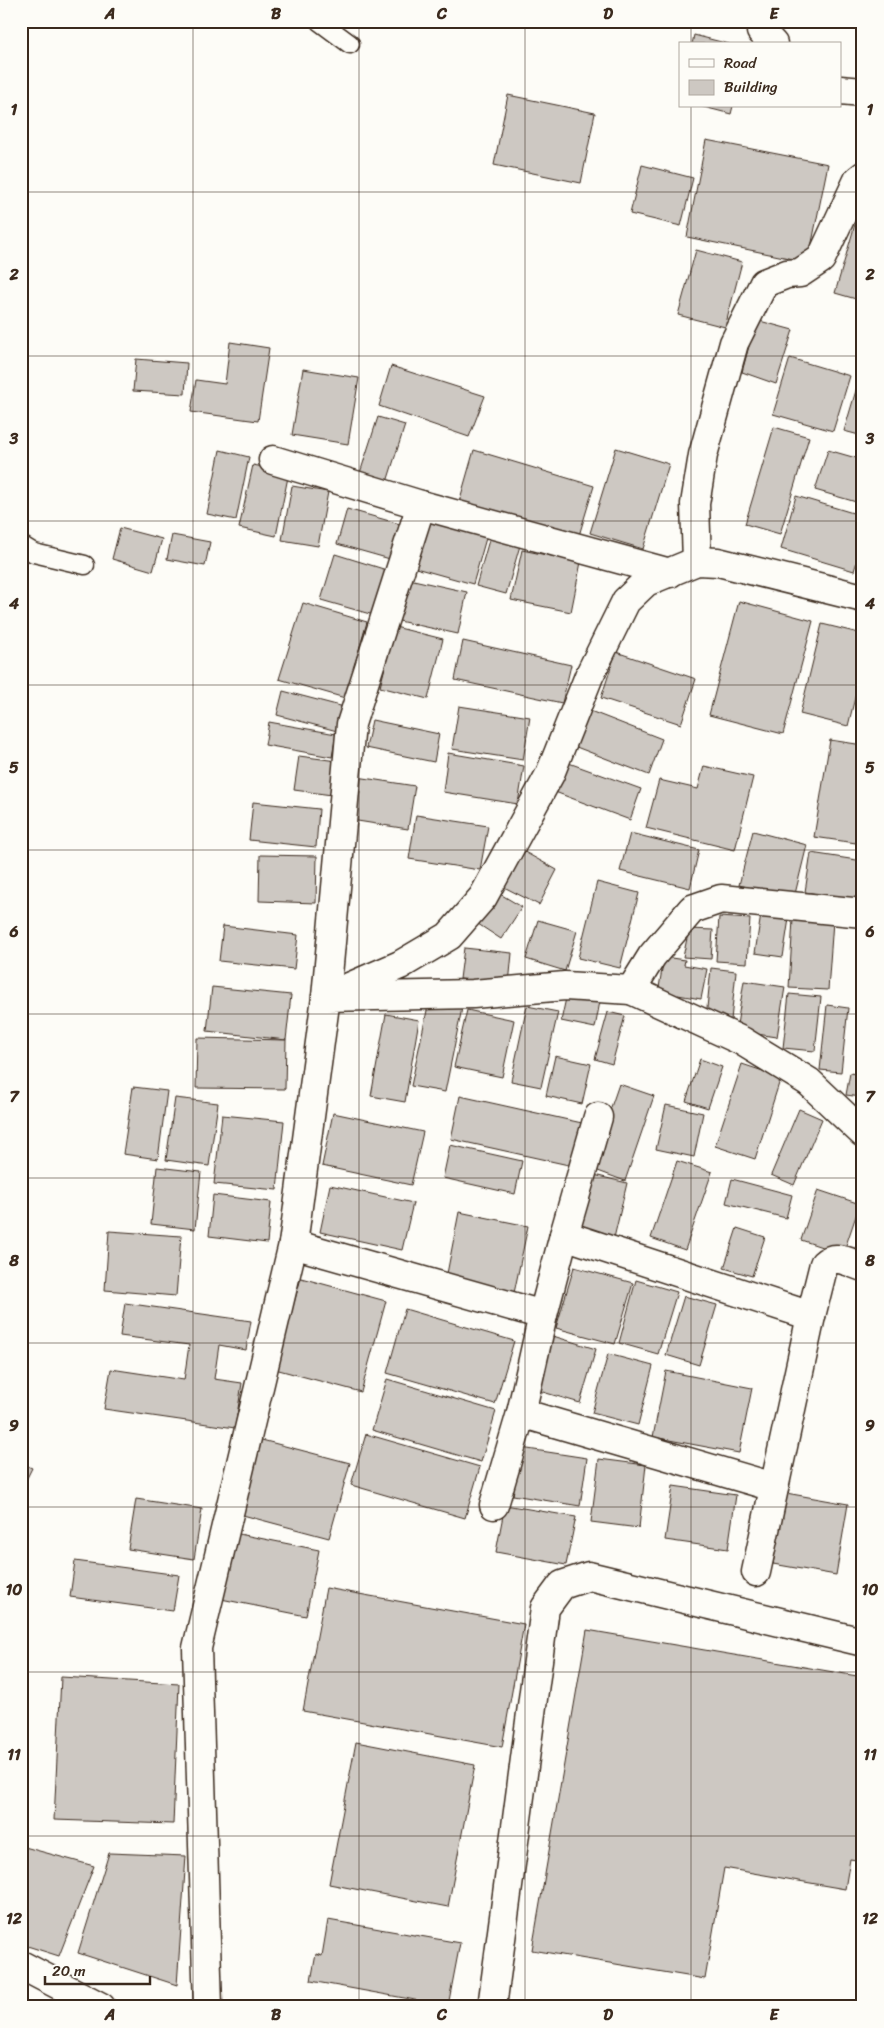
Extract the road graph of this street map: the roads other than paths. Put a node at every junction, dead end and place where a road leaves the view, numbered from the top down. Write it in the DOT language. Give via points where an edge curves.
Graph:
graph roads {
  1 [pos="319,21"];
  2 [pos="350,44"];
  3 [pos="842,90"];
  4 [pos="863,92"];
  5 [pos="863,176"];
  6 [pos="273,460"];
  7 [pos="421,505"];
  8 [pos="21,545"];
  9 [pos="697,561"];
  10 [pos="86,565"];
  11 [pos="670,573"];
  12 [pos="863,598"];
  13 [pos="863,912"];
  14 [pos="631,990"];
  15 [pos="326,997"];
  16 [pos="598,1117"];
  17 [pos="863,1133"];
  18 [pos="564,1235"];
  19 [pos="293,1244"];
  20 [pos="863,1268"];
  21 [pos="543,1315"];
  22 [pos="811,1316"];
  23 [pos="521,1413"];
  24 [pos="774,1487"];
  25 [pos="494,1505"];
  26 [pos="756,1572"];
  27 [pos="863,1642"];
  28 [pos="21,1965"];
  29 [pos="101,2007"];
  30 [pos="208,2007"];
  31 [pos="492,2007"];
  1 -- 2 [label="lane"];
  3 -- 4 [label="street"];
  5 -- 9 [label="street" via="858,180 821,260 800,273 787,274 764,283 734,343 703,454 696,504"];
  6 -- 7 [label="street"];
  7 -- 11 [label="street"];
  7 -- 15 [label="street" via="351,724"];
  8 -- 10 [label="lane" via="34,553"];
  9 -- 11 [label="street"];
  9 -- 12 [label="street" via="718,562"];
  11 -- 15 [label="street" via="646,582 626,601 588,676 550,774 483,897 449,936 400,965"];
  13 -- 14 [label="street" via="720,898 692,909 652,956"];
  14 -- 15 [label="street" via="565,986 473,994"];
  14 -- 17 [label="street" via="742,1041 809,1082"];
  15 -- 19 [label="street"];
  16 -- 18 [label="street"];
  18 -- 21 [label="street"];
  18 -- 22 [label="street"];
  19 -- 21 [label="street"];
  19 -- 30 [label="street" via="197,1648"];
  20 -- 22 [label="street" via="836,1258 829,1259 824,1264"];
  21 -- 23 [label="street"];
  22 -- 24 [label="street"];
  23 -- 24 [label="street"];
  23 -- 25 [label="street"];
  24 -- 26 [label="street"];
  27 -- 31 [label="street" via="589,1576 562,1585 544,1608"];
  28 -- 29 [label="street"];
}
